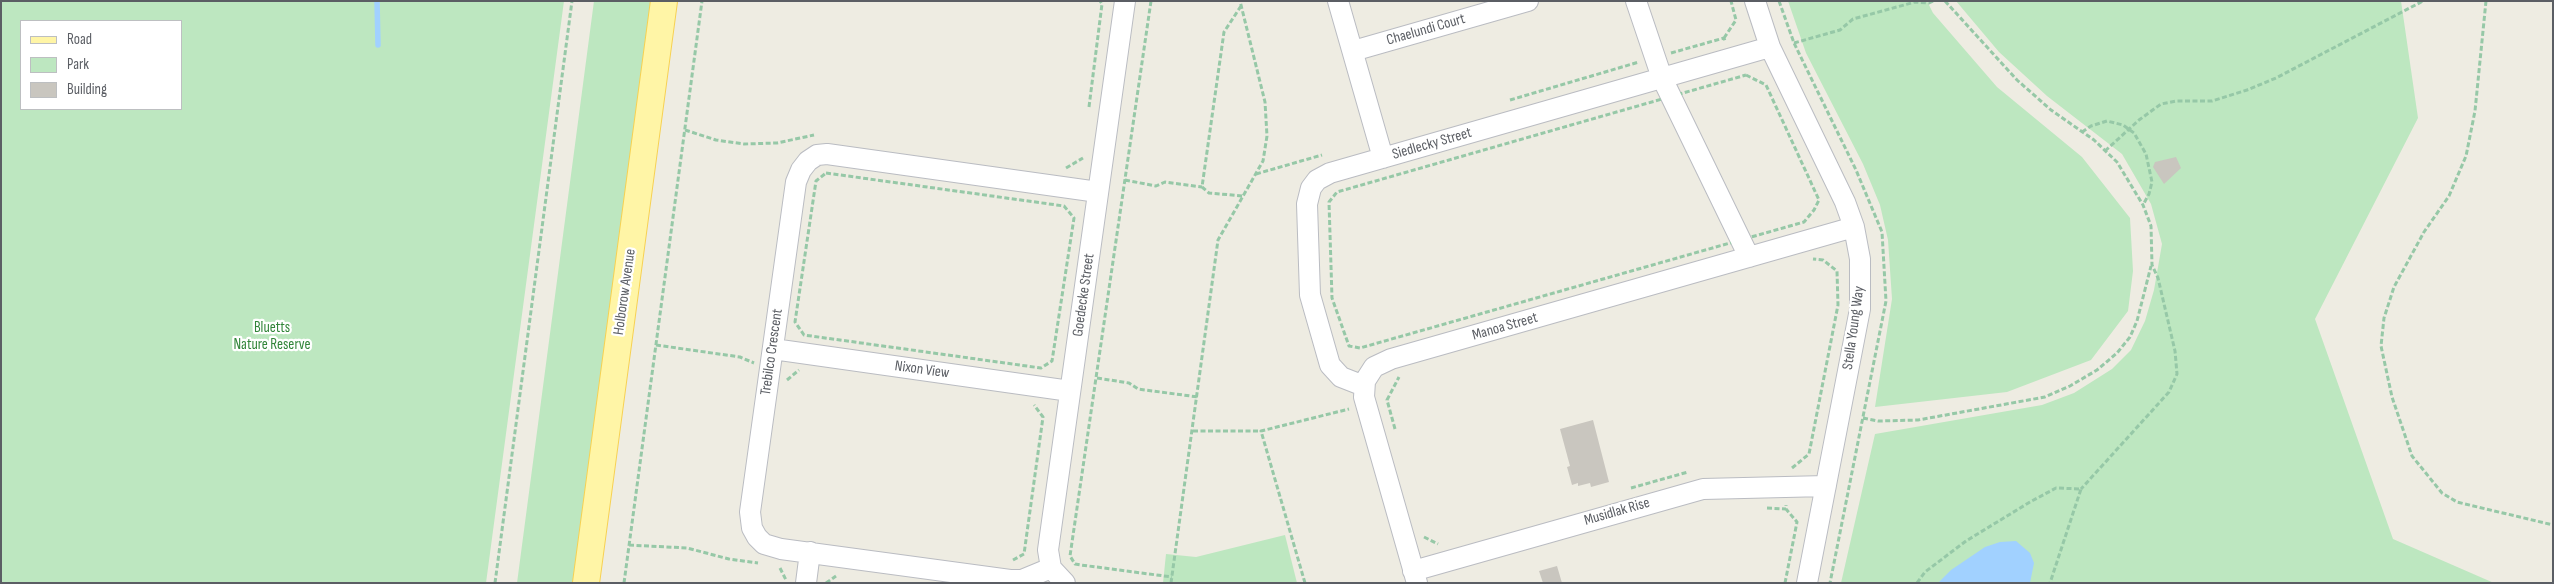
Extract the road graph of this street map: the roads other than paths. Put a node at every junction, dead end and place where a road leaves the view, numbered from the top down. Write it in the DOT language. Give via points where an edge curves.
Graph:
graph roads {
  1 [pos="664,1"];
  2 [pos="1125,1"];
  3 [pos="1338,1"];
  4 [pos="1528,1"];
  5 [pos="1636,1"];
  6 [pos="1754,1"];
  7 [pos="1770,46"];
  8 [pos="1353,51"];
  9 [pos="1662,78"];
  10 [pos="1383,158"];
  11 [pos="1098,192"];
  12 [pos="1854,227"];
  13 [pos="1749,256"];
  14 [pos="771,359"];
  15 [pos="1364,386"];
  16 [pos="1070,391"];
  17 [pos="1826,486"];
  18 [pos="810,552"];
  19 [pos="1051,568"];
  20 [pos="1415,577"];
  21 [pos="586,583"];
  22 [pos="806,583"];
  23 [pos="1065,583"];
  24 [pos="1808,583"];
  1 -- 21 [label="main road, Holborow Avenue"];
  2 -- 11 [label="street, Goedecke Street"];
  3 -- 8 [label="street"];
  4 -- 8 [label="street, Chaelundi Court"];
  5 -- 9 [label="street"];
  6 -- 7 [label="street, Stella Young Way"];
  7 -- 9 [label="street, Siedlecky Street"];
  7 -- 12 [label="street, Stella Young Way" via="1840,190"];
  8 -- 10 [label="street"];
  9 -- 10 [label="street, Siedlecky Street"];
  9 -- 13 [label="street"];
  10 -- 15 [label="street, Siedlecky Street" via="1321,177 1311,188 1307,204 1309,289 1328,360 1341,377"];
  11 -- 14 [label="street, Trebilco Crescent" via="832,154 817,155 804,166 796,182"];
  11 -- 16 [label="street, Goedecke Street"];
  12 -- 13 [label="street, Manoa Street"];
  12 -- 17 [label="street, Stella Young Way" via="1860,259 1861,292"];
  13 -- 15 [label="street, Manoa Street" via="1386,361 1374,368"];
  14 -- 16 [label="street, Nixon View"];
  14 -- 18 [label="street, Trebilco Crescent" via="751,523 757,537 768,546"];
  15 -- 20 [label="street" via="1364,400"];
  16 -- 19 [label="street, Goedecke Street" via="1048,550"];
  17 -- 20 [label="street, Musidlak Rise" via="1717,488 1689,492"];
  17 -- 24 [label="street, Stella Young Way"];
  18 -- 19 [label="street, Trebilco Crescent" via="1010,580 1022,580"];
  18 -- 22 [label="street"];
  19 -- 23 [label="street"];
}
